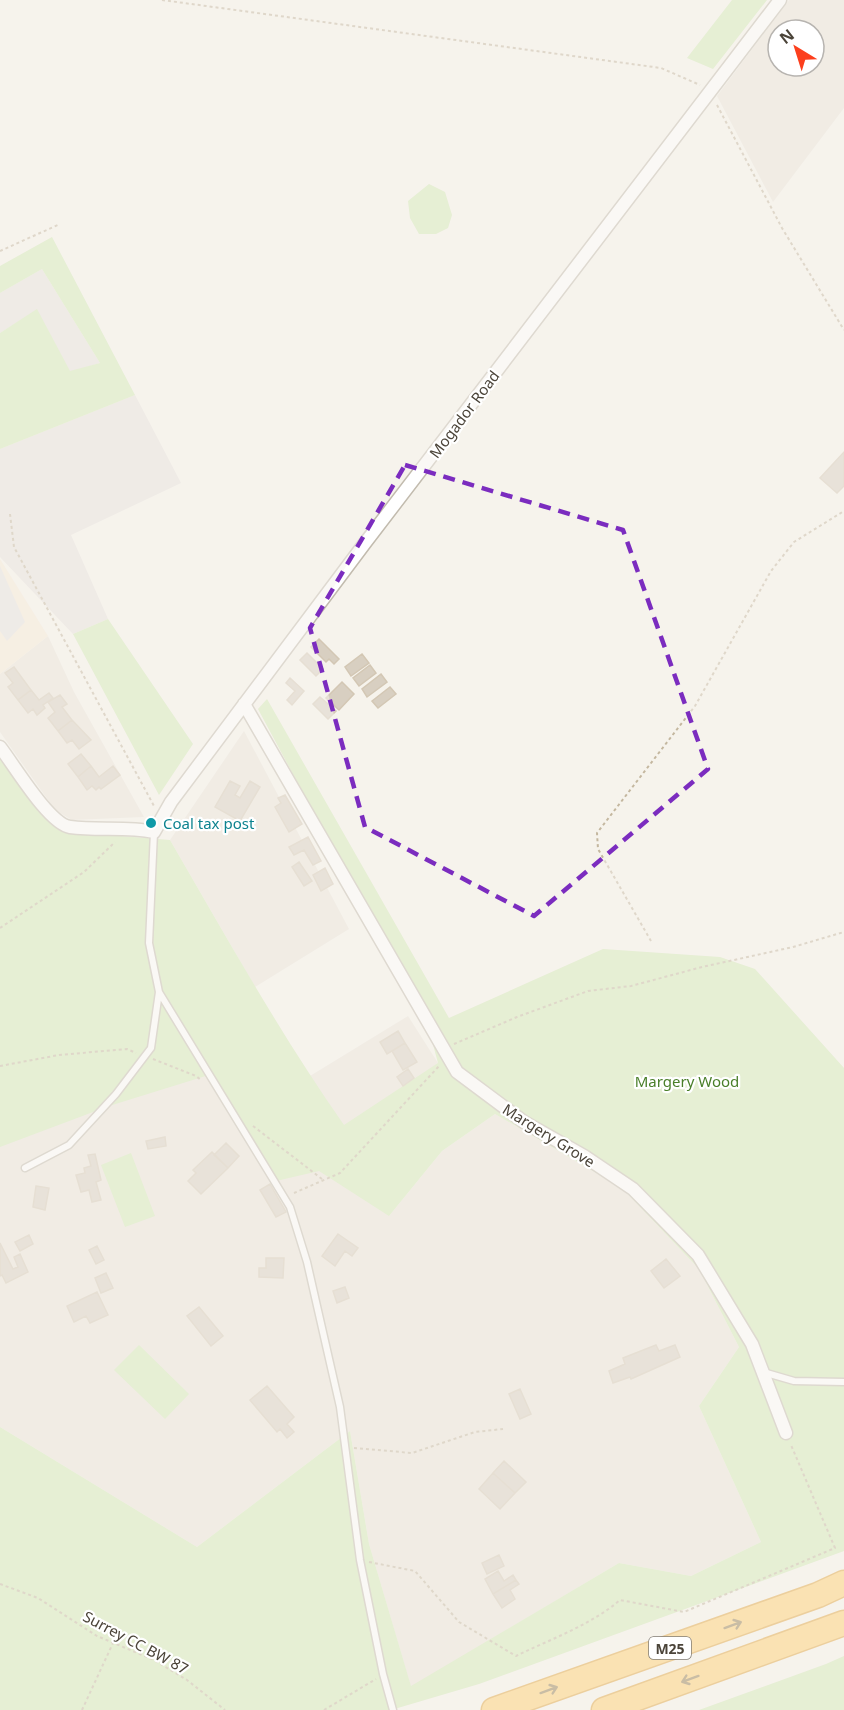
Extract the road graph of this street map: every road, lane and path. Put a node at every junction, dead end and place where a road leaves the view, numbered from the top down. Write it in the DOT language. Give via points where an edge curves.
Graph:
graph roads {
  1 [pos="162,0"];
  2 [pos="780,0"];
  3 [pos="710,92"];
  4 [pos="60,224"];
  5 [pos="0,251"];
  6 [pos="844,330"];
  7 [pos="844,511"];
  8 [pos="10,514"];
  9 [pos="244,704"];
  10 [pos="0,747"];
  11 [pos="161,820"];
  12 [pos="130,828"];
  13 [pos="154,832"];
  14 [pos="0,928"];
  15 [pos="844,932"];
  16 [pos="651,941"];
  17 [pos="159,992"];
  18 [pos="445,1048"];
  19 [pos="145,1056"];
  20 [pos="0,1066"];
  21 [pos="203,1083"];
  22 [pos="252,1125"];
  23 [pos="25,1168"];
  24 [pos="323,1179"];
  25 [pos="284,1194"];
  26 [pos="762,1371"];
  27 [pos="844,1382"];
  28 [pos="503,1429"];
  29 [pos="786,1433"];
  30 [pos="345,1448"];
  31 [pos="360,1560"];
  32 [pos="844,1583"];
  33 [pos="0,1584"];
  34 [pos="844,1623"];
  35 [pos="113,1643"];
  36 [pos="383,1674"];
  37 [pos="82,1710"];
  38 [pos="225,1710"];
  39 [pos="324,1710"];
  40 [pos="393,1710"];
  41 [pos="494,1710"];
  42 [pos="604,1710"];
  1 -- 3 [label="path" via="661,68"];
  2 -- 3 [label="street, Mogador Road"];
  3 -- 6 [label="path" via="782,228"];
  3 -- 9 [label="street, Mogador Road"];
  4 -- 5 [label="path"];
  7 -- 16 [label="path" via="794,542 771,571 695,705 597,833 598,849"];
  8 -- 11 [label="path" via="14,547"];
  9 -- 11 [label="street, Mogador Road"];
  9 -- 18 [label="street, Margery Grove"];
  10 -- 12 [label="street" via="51,817 67,827"];
  11 -- 13 [label="street, Mogador Road"];
  12 -- 13 [label="street"];
  12 -- 14 [label="path" via="84,872"];
  13 -- 17 [label="lane" via="149,943"];
  15 -- 18 [label="path" via="631,986 588,991"];
  17 -- 19 [label="lane" via="151,1048"];
  17 -- 25 [label="lane"];
  18 -- 24 [label="path" via="440,1066 356,1157 340,1173"];
  18 -- 26 [label="street, Margery Grove" via="457,1072 524,1122 633,1189 698,1255 752,1344"];
  19 -- 20 [label="path" via="127,1049 59,1055"];
  19 -- 21 [label="path" via="196,1076"];
  19 -- 23 [label="lane" via="69,1145"];
  22 -- 24 [label="path"];
  24 -- 25 [label="path" via="303,1191"];
  25 -- 30 [label="lane" via="307,1262 340,1407"];
  26 -- 27 [label="lane" via="794,1382"];
  26 -- 29 [label="street, Margery Grove"];
  28 -- 30 [label="path" via="475,1432 412,1453"];
  29 -- 31 [label="path" via="835,1548 684,1612 620,1600 573,1629 516,1656 459,1622 415,1571"];
  30 -- 31 [label="lane"];
  31 -- 36 [label="lane"];
  41 -- 32 [label="highway, M25, one-way"];
  33 -- 35 [label="path, Surrey CC BW 87" via="38,1598"];
  34 -- 42 [label="highway, M25, one-way"];
  35 -- 37 [label="path"];
  35 -- 38 [label="path, Surrey CC BW 87" via="162,1665"];
  36 -- 39 [label="path"];
  36 -- 40 [label="lane"];
}
